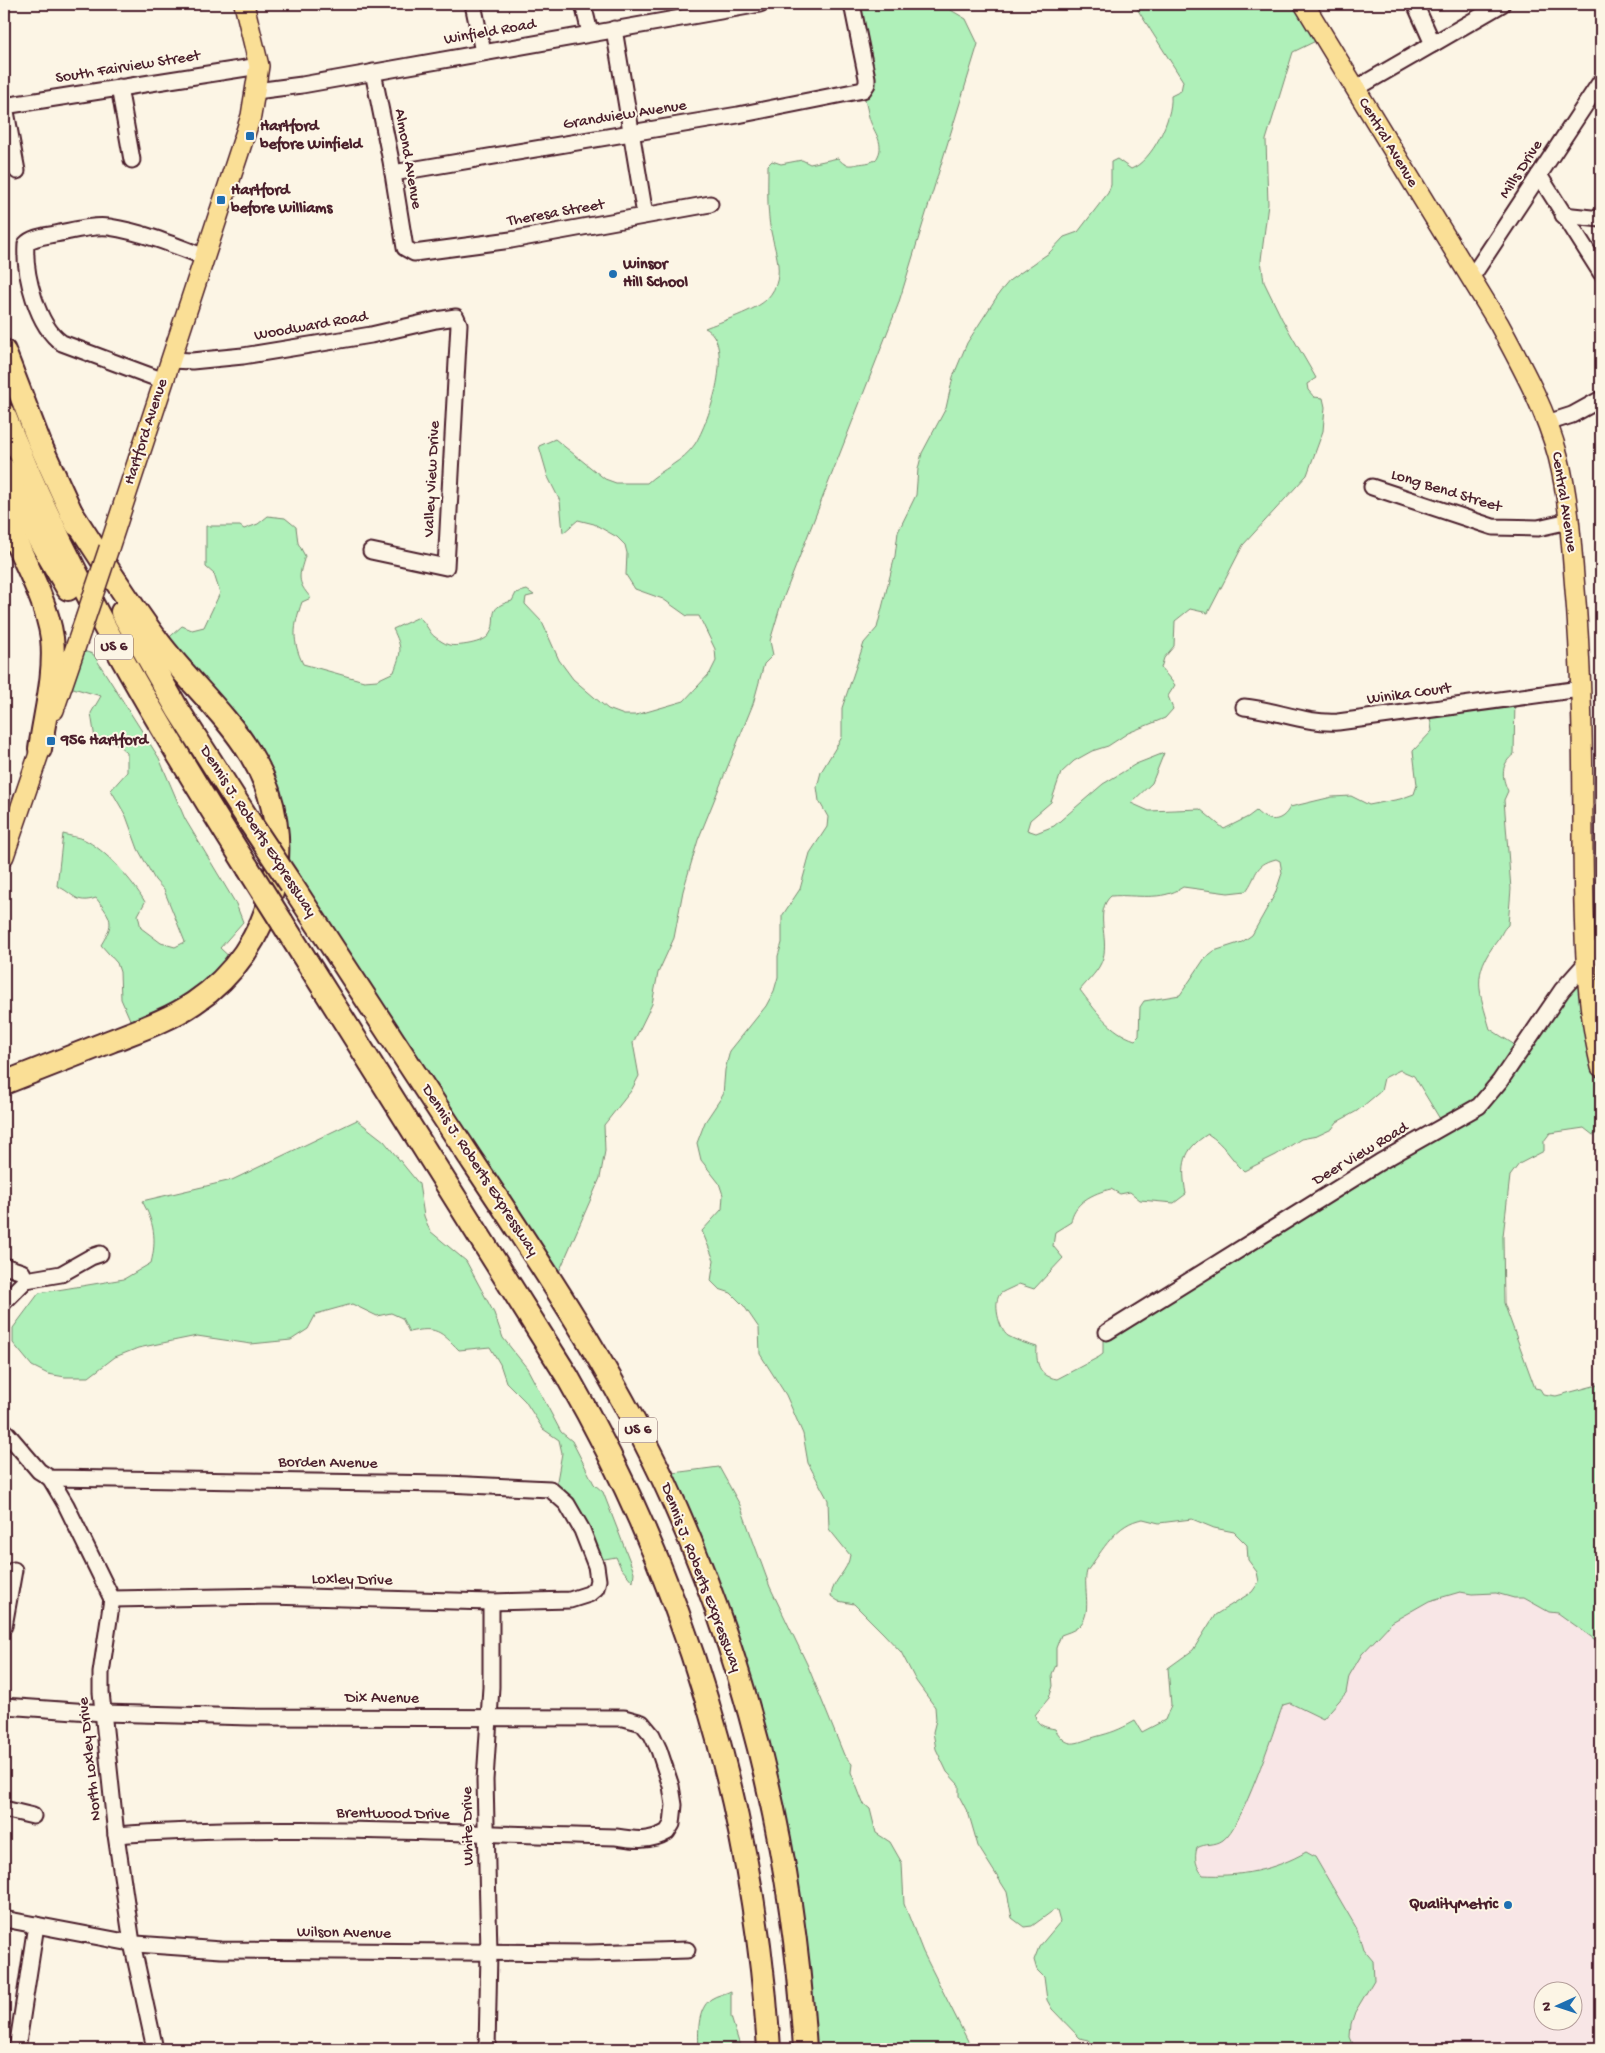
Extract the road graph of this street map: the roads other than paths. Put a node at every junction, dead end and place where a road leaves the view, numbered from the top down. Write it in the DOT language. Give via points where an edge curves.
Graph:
graph roads {
  1 [pos="244,4"];
  2 [pos="473,4"];
  3 [pos="583,4"];
  4 [pos="760,4"];
  5 [pos="852,4"];
  6 [pos="1304,4"];
  7 [pos="1416,4"];
  8 [pos="1502,4"];
  9 [pos="690,9"];
  10 [pos="614,29"];
  11 [pos="590,33"];
  12 [pos="1433,44"];
  13 [pos="483,52"];
  14 [pos="258,66"];
  15 [pos="373,72"];
  16 [pos="1600,86"];
  17 [pos="119,87"];
  18 [pos="1355,89"];
  19 [pos="256,91"];
  20 [pos="4,106"];
  21 [pos="632,131"];
  22 [pos="132,160"];
  23 [pos="17,171"];
  24 [pos="393,173"];
  25 [pos="1539,175"];
  26 [pos="710,204"];
  27 [pos="645,215"];
  28 [pos="1564,215"];
  29 [pos="1601,220"];
  30 [pos="407,251"];
  31 [pos="205,258"];
  32 [pos="1601,273"];
  33 [pos="1471,278"];
  34 [pos="456,318"];
  35 [pos="4,351"];
  36 [pos="171,360"];
  37 [pos="164,381"];
  38 [pos="1601,399"];
  39 [pos="4,414"];
  40 [pos="1547,423"];
  41 [pos="4,469"];
  42 [pos="1372,487"];
  43 [pos="71,512"];
  44 [pos="4,516"];
  45 [pos="1569,521"];
  46 [pos="371,552"];
  47 [pos="1580,688"];
  48 [pos="142,696"];
  49 [pos="1244,707"];
  50 [pos="40,749"];
  51 [pos="9,826"];
  52 [pos="4,856"];
  53 [pos="1601,946"];
  54 [pos="1587,960"];
  55 [pos="1601,1067"];
  56 [pos="4,1083"];
  57 [pos="100,1254"];
  58 [pos="4,1266"];
  59 [pos="26,1280"];
  60 [pos="4,1302"];
  61 [pos="1108,1332"];
  62 [pos="4,1430"];
  63 [pos="50,1478"];
  64 [pos="14,1570"];
  65 [pos="589,1594"];
  66 [pos="112,1599"];
  67 [pos="490,1602"];
  68 [pos="4,1626"];
  69 [pos="4,1706"];
  70 [pos="104,1713"];
  71 [pos="488,1719"];
  72 [pos="4,1809"];
  73 [pos="33,1816"];
  74 [pos="667,1832"];
  75 [pos="116,1835"];
  76 [pos="487,1835"];
  77 [pos="4,1919"];
  78 [pos="36,1925"];
  79 [pos="132,1943"];
  80 [pos="687,1950"];
  81 [pos="489,1952"];
  82 [pos="17,2049"];
  83 [pos="155,2049"];
  84 [pos="487,2049"];
  85 [pos="769,2049"];
  86 [pos="805,2049"];
  1 -- 14 [label="main road, Hartford Avenue"];
  2 -- 13 [label="street"];
  3 -- 11 [label="street"];
  4 -- 9 [label="street, Winfield Road"];
  5 -- 21 [label="street, Grandview Avenue" via="867,78 866,89 738,115"];
  6 -- 18 [label="main road, Central Avenue"];
  7 -- 12 [label="street"];
  8 -- 12 [label="street"];
  9 -- 10 [label="street, Winfield Road"];
  10 -- 11 [label="street, Winfield Road"];
  10 -- 21 [label="street"];
  11 -- 13 [label="street, Winfield Road"];
  12 -- 18 [label="street"];
  13 -- 15 [label="street, Winfield Road"];
  14 -- 17 [label="street, South Fairview Street"];
  14 -- 19 [label="main road, Hartford Avenue"];
  15 -- 19 [label="street, Winfield Road"];
  15 -- 24 [label="street, Almond Avenue"];
  16 -- 25 [label="street, Mills Drive"];
  17 -- 20 [label="street, South Fairview Street"];
  17 -- 22 [label="street"];
  18 -- 33 [label="main road, Central Avenue"];
  19 -- 31 [label="main road, Hartford Avenue" via="246,134"];
  20 -- 23 [label="street"];
  21 -- 24 [label="street, Grandview Avenue"];
  21 -- 27 [label="street"];
  24 -- 30 [label="street, Almond Avenue"];
  25 -- 28 [label="street"];
  25 -- 33 [label="street, Mills Drive"];
  26 -- 27 [label="street, Theresa Street"];
  27 -- 30 [label="street, Theresa Street" via="511,240 414,253"];
  28 -- 29 [label="street"];
  28 -- 32 [label="street"];
  31 -- 36 [label="main road, Hartford Avenue"];
  31 -- 37 [label="street" via="163,240 108,227 84,228 28,242 26,250 36,305 50,334 62,343"];
  33 -- 40 [label="main road, Central Avenue" via="1529,378"];
  34 -- 36 [label="street, Woodward Road" via="243,356"];
  34 -- 46 [label="street, Valley View Drive" via="459,324 446,567"];
  35 -- 43 [label="highway, Dennis J. Roberts Expressway / US 6"];
  36 -- 37 [label="main road, Hartford Avenue"];
  37 -- 50 [label="main road, Hartford Avenue, bridge"];
  38 -- 40 [label="street" via="1572,415"];
  39 -- 48 [label="highway, Dennis J. Roberts Expressway / US 6" via="70,564"];
  40 -- 45 [label="main road, Central Avenue" via="1563,479"];
  41 -- 48 [label="highway" via="27,519 73,599"];
  42 -- 45 [label="street, Long Bend Street" via="1493,527 1538,528"];
  43 -- 56 [label="highway" via="149,630 252,756 273,808 278,835 277,872 268,911 257,935 235,968 210,992 162,1021"];
  43 -- 86 [label="highway, Dennis J. Roberts Expressway / US 6, bridge" via="159,678 251,824 572,1312 628,1410 678,1512 731,1652 762,1760 791,1908"];
  44 -- 50 [label="highway" via="45,609 52,637 50,680"];
  45 -- 47 [label="main road, Central Avenue"];
  47 -- 49 [label="street, Winika Court" via="1338,722 1308,721 1270,710"];
  47 -- 54 [label="main road, Central Avenue"];
  48 -- 85 [label="highway, Dennis J. Roberts Expressway / US 6, bridge" via="567,1376 604,1442 648,1535 692,1649 733,1793 755,1913"];
  50 -- 51 [label="main road, Hartford Avenue"];
  51 -- 52 [label="main road, Hartford Avenue"];
  53 -- 54 [label="street, Deer View Road"];
  54 -- 55 [label="main road, Central Avenue"];
  54 -- 61 [label="street, Deer View Road" via="1479,1106 1380,1162"];
  57 -- 59 [label="street" via="61,1274"];
  58 -- 59 [label="street" via="22,1272"];
  59 -- 60 [label="street"];
  62 -- 63 [label="street" via="39,1471"];
  63 -- 65 [label="street, Borden Avenue" via="550,1489 567,1504 582,1530 596,1566 598,1580 596,1588"];
  63 -- 66 [label="street"];
  64 -- 68 [label="street"];
  65 -- 67 [label="street, Loxley Drive" via="570,1600"];
  66 -- 67 [label="street, Loxley Drive" via="268,1596"];
  66 -- 70 [label="street, North Loxley Drive" via="101,1673"];
  67 -- 71 [label="street, White Drive"];
  69 -- 70 [label="street, Dix Avenue"];
  70 -- 71 [label="street, Dix Avenue"];
  70 -- 75 [label="street, North Loxley Drive"];
  71 -- 74 [label="street, Dix Avenue" via="624,1718 642,1723 652,1735 671,1786 674,1812"];
  71 -- 76 [label="street, White Drive"];
  72 -- 73 [label="street"];
  74 -- 76 [label="street, Brentwood Drive" via="651,1839 634,1840"];
  75 -- 76 [label="street, Brentwood Drive" via="177,1831"];
  75 -- 79 [label="street, North Loxley Drive"];
  76 -- 81 [label="street, White Drive"];
  77 -- 78 [label="street, Wilson Avenue"];
  78 -- 79 [label="street, Wilson Avenue"];
  78 -- 82 [label="street"];
  79 -- 81 [label="street, Wilson Avenue" via="221,1950"];
  79 -- 83 [label="street, North Loxley Drive"];
  80 -- 81 [label="street, Wilson Avenue"];
  81 -- 84 [label="street, White Drive"];
}
